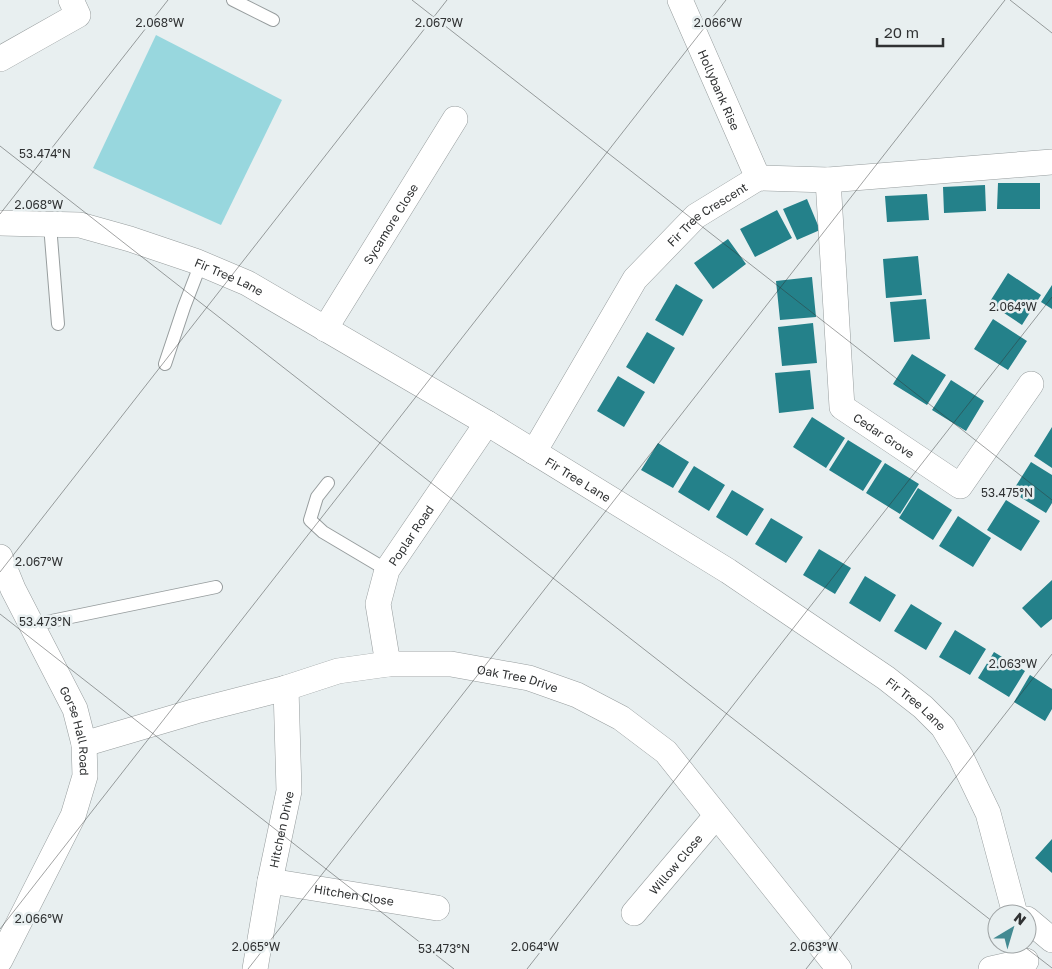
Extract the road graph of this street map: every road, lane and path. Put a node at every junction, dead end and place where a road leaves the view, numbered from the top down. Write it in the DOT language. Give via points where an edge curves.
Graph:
graph roads {
  1 [pos="71,0"];
  2 [pos="234,0"];
  3 [pos="680,0"];
  4 [pos="273,20"];
  5 [pos="0,59"];
  6 [pos="455,119"];
  7 [pos="1052,162"];
  8 [pos="758,178"];
  9 [pos="828,180"];
  10 [pos="0,223"];
  11 [pos="50,224"];
  12 [pos="201,263"];
  13 [pos="58,324"];
  14 [pos="325,329"];
  15 [pos="165,364"];
  16 [pos="1031,384"];
  17 [pos="487,423"];
  18 [pos="534,452"];
  19 [pos="328,483"];
  20 [pos="0,558"];
  21 [pos="387,570"];
  22 [pos="216,587"];
  23 [pos="32,626"];
  24 [pos="388,664"];
  25 [pos="286,688"];
  26 [pos="84,744"];
  27 [pos="716,816"];
  28 [pos="270,881"];
  29 [pos="1017,904"];
  30 [pos="437,908"];
  31 [pos="634,913"];
  32 [pos="1037,928"];
  33 [pos="1052,940"];
  34 [pos="1025,958"];
  35 [pos="0,960"];
  36 [pos="255,969"];
  37 [pos="839,969"];
  38 [pos="991,969"];
  1 -- 5 [label="street" via="78,15"];
  2 -- 4 [label="lane"];
  3 -- 8 [label="street, Hollybank Rise"];
  6 -- 14 [label="street, Sycamore Close"];
  7 -- 9 [label="street, Fir Tree Crescent"];
  8 -- 9 [label="street, Fir Tree Crescent"];
  8 -- 18 [label="street, Fir Tree Crescent" via="696,216 635,279"];
  9 -- 16 [label="street, Cedar Grove" via="842,407 960,486"];
  10 -- 11 [label="street, Fir Tree Lane"];
  11 -- 12 [label="street, Fir Tree Lane" via="80,226"];
  11 -- 13 [label="lane"];
  12 -- 14 [label="street, Fir Tree Lane" via="247,283"];
  12 -- 15 [label="lane"];
  14 -- 17 [label="street, Fir Tree Lane"];
  17 -- 18 [label="street, Fir Tree Lane"];
  17 -- 21 [label="street, Poplar Road"];
  18 -- 29 [label="street, Fir Tree Lane" via="728,571 886,678 922,707 943,727 957,749 988,813"];
  19 -- 21 [label="lane" via="317,496 310,520 323,532"];
  20 -- 23 [label="street, Gorse Hall Road"];
  21 -- 24 [label="street, Poplar Road" via="378,604"];
  22 -- 23 [label="lane"];
  23 -- 26 [label="street, Gorse Hall Road" via="75,709"];
  24 -- 25 [label="street, Oak Tree Drive" via="338,671"];
  24 -- 27 [label="street, Oak Tree Drive" via="451,664 528,678 577,695 621,718 666,752"];
  25 -- 26 [label="street, Oak Tree Drive"];
  25 -- 28 [label="street, Hitchen Drive" via="289,791"];
  26 -- 35 [label="street, Gorse Hall Road" via="85,776 73,816"];
  27 -- 31 [label="street, Willow Close"];
  27 -- 37 [label="street, Oak Tree Drive"];
  28 -- 30 [label="street, Hitchen Close"];
  28 -- 36 [label="street, Hitchen Drive"];
  32 -- 33 [label="street"];
  34 -- 38 [label="street"];
}
